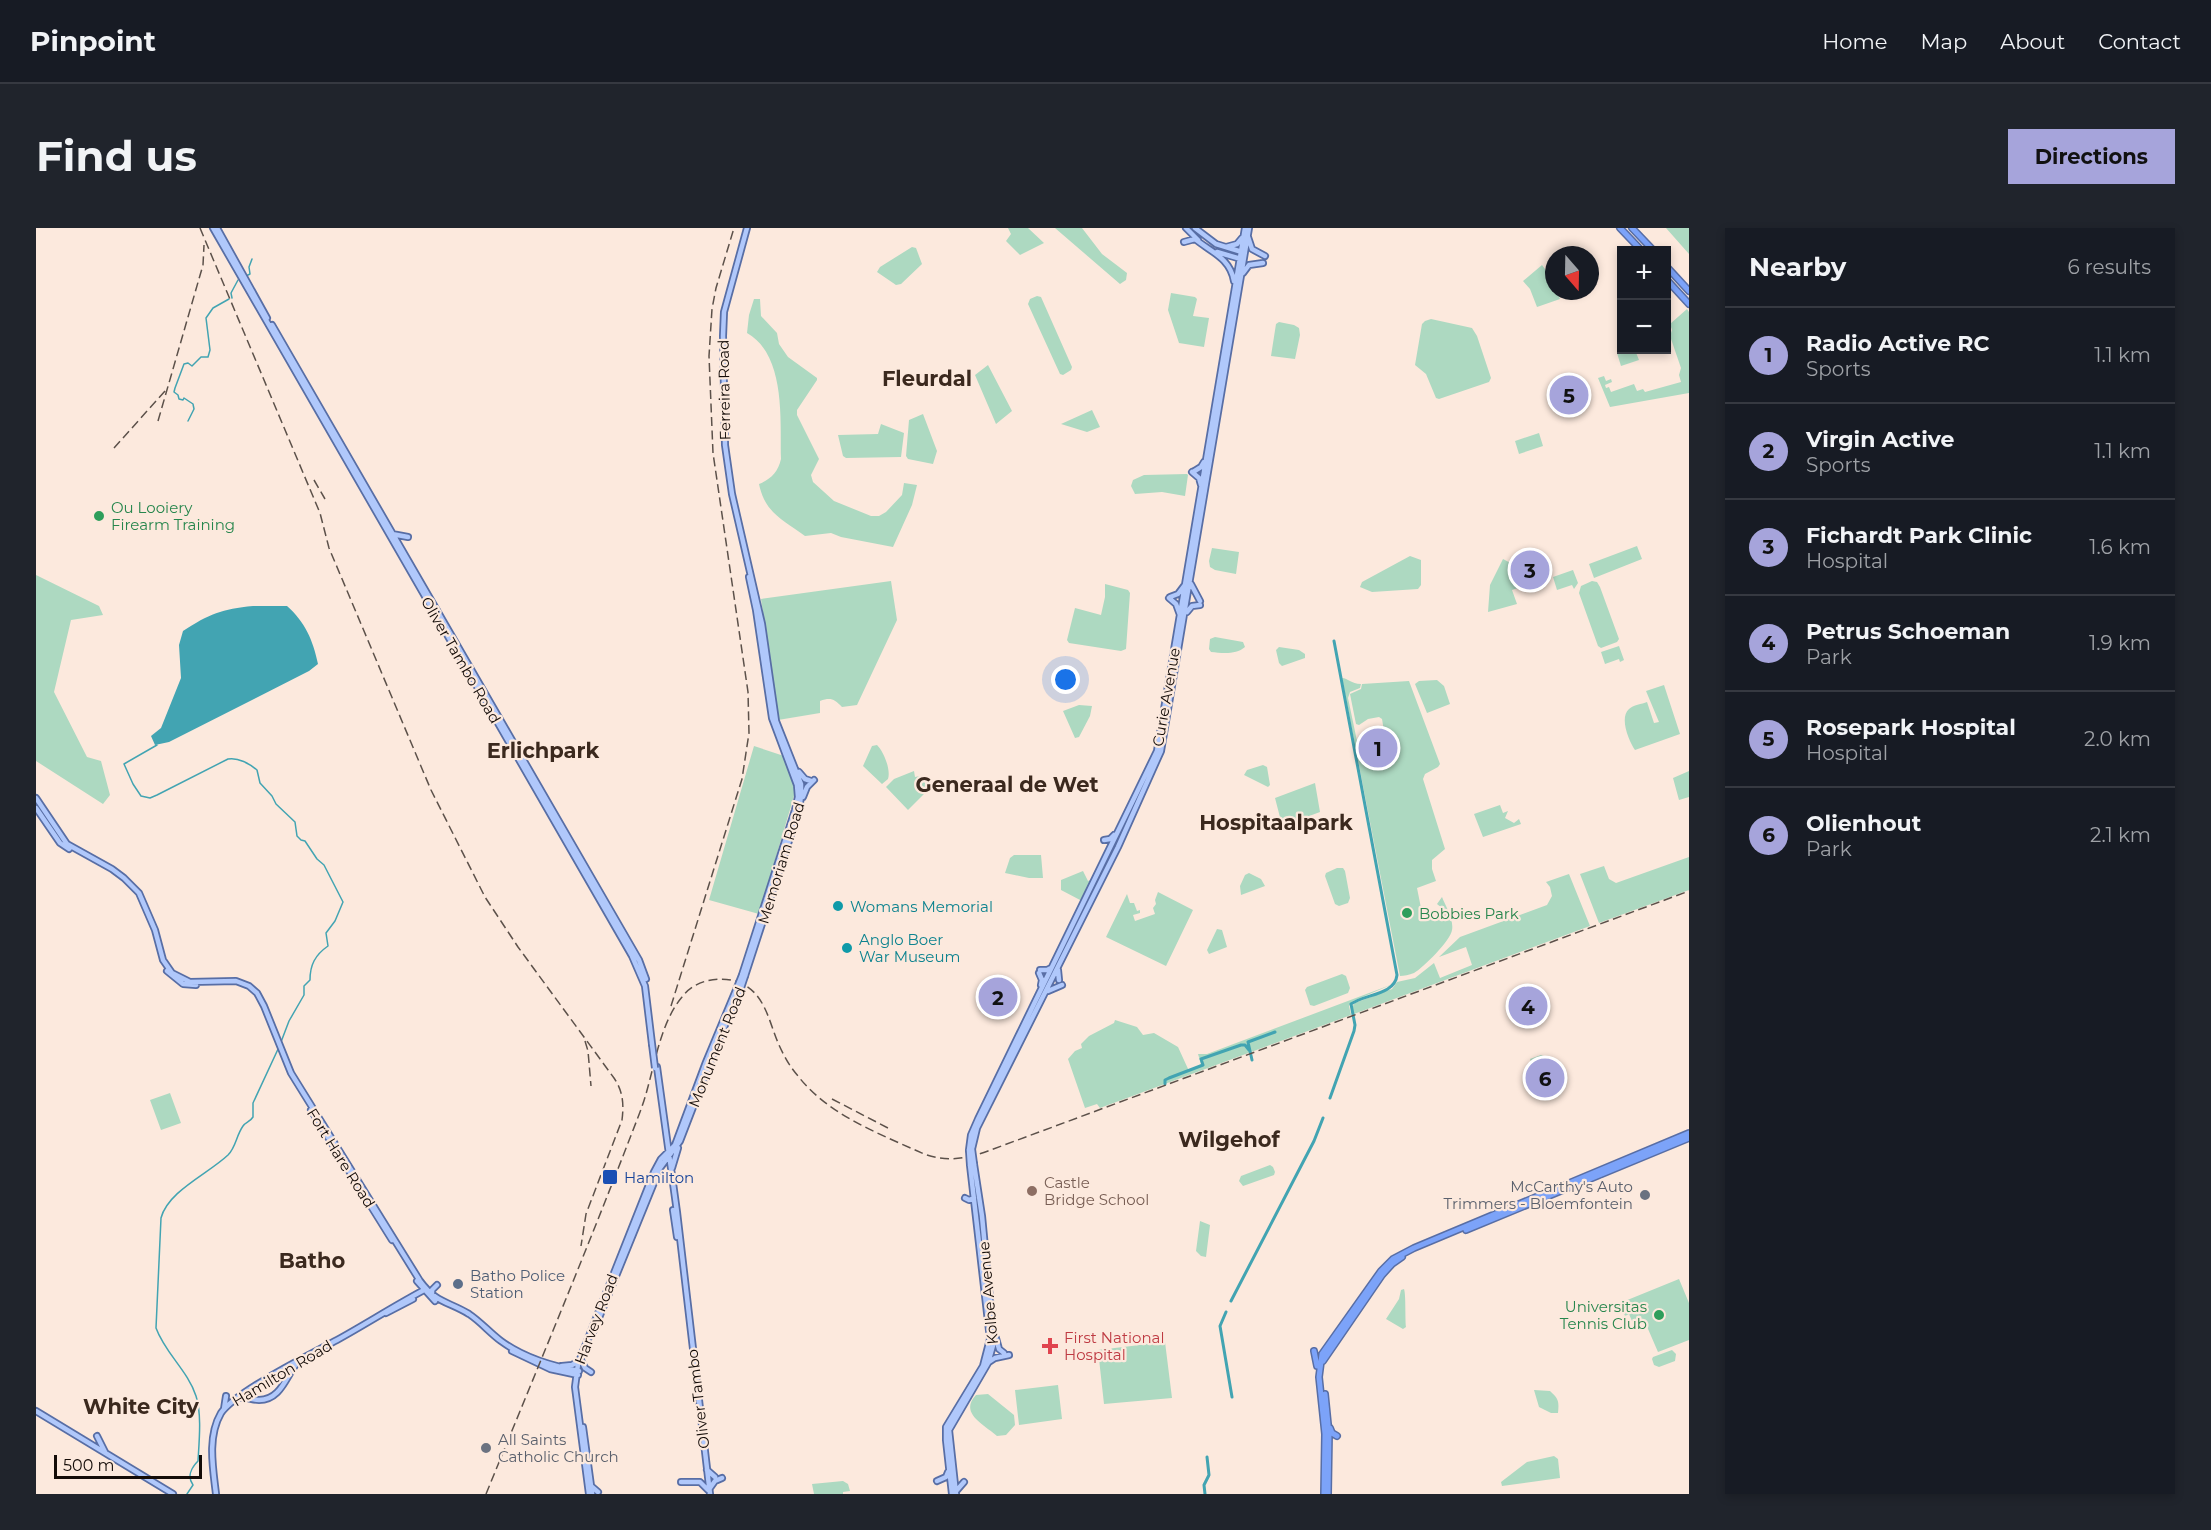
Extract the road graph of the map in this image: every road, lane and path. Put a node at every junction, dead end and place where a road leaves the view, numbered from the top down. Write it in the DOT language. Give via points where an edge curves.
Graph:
graph roads {
  1 [pos="215,228"];
  2 [pos="747,228"];
  3 [pos="1185,228"];
  4 [pos="1195,228"];
  5 [pos="1203,228"];
  6 [pos="1247,228"];
  7 [pos="1620,228"];
  8 [pos="1632,228"];
  9 [pos="1244,235"];
  10 [pos="1203,236"];
  11 [pos="1637,246"];
  12 [pos="1649,246"];
  13 [pos="1224,248"];
  14 [pos="1211,250"];
  15 [pos="1243,252"];
  16 [pos="1265,256"];
  17 [pos="1242,259"];
  18 [pos="1263,263"];
  19 [pos="1671,271"];
  20 [pos="1241,278"];
  21 [pos="1671,284"];
  22 [pos="1689,291"];
  23 [pos="1689,304"];
  24 [pos="1232,305"];
  25 [pos="258,308"];
  26 [pos="268,325"];
  27 [pos="1208,450"];
  28 [pos="1201,494"];
  29 [pos="392,534"];
  30 [pos="400,548"];
  31 [pos="1188,581"];
  32 [pos="752,585"];
  33 [pos="1182,618"];
  34 [pos="793,764"];
  35 [pos="796,778"];
  36 [pos="801,784"];
  37 [pos="798,790"];
  38 [pos="36,798"];
  39 [pos="36,808"];
  40 [pos="799,810"];
  41 [pos="1119,830"];
  42 [pos="60,848"];
  43 [pos="74,850"];
  44 [pos="1106,857"];
  45 [pos="589,873"];
  46 [pos="758,932"];
  47 [pos="1056,966"];
  48 [pos="1059,980"];
  49 [pos="1062,986"];
  50 [pos="738,991"];
  51 [pos="1038,996"];
  52 [pos="1044,996"];
  53 [pos="656,1067"];
  54 [pos="290,1073"];
  55 [pos="679,1136"];
  56 [pos="1687,1136"];
  57 [pos="666,1138"];
  58 [pos="679,1145"];
  59 [pos="971,1149"];
  60 [pos="667,1155"];
  61 [pos="972,1165"];
  62 [pos="660,1168"];
  63 [pos="670,1172"];
  64 [pos="651,1184"];
  65 [pos="977,1186"];
  66 [pos="965,1198"];
  67 [pos="973,1201"];
  68 [pos="673,1210"];
  69 [pos="979,1213"];
  70 [pos="674,1219"];
  71 [pos="680,1251"];
  72 [pos="417,1281"];
  73 [pos="986,1284"];
  74 [pos="437,1285"];
  75 [pos="426,1291"];
  76 [pos="1367,1292"];
  77 [pos="416,1295"];
  78 [pos="433,1298"];
  79 [pos="689,1328"];
  80 [pos="994,1333"];
  81 [pos="1314,1351"];
  82 [pos="1323,1354"];
  83 [pos="299,1361"];
  84 [pos="580,1361"];
  85 [pos="988,1363"];
  86 [pos="549,1367"];
  87 [pos="283,1370"];
  88 [pos="577,1372"];
  89 [pos="591,1372"];
  90 [pos="289,1375"];
  91 [pos="1319,1377"];
  92 [pos="575,1387"];
  93 [pos="248,1391"];
  94 [pos="226,1396"];
  95 [pos="249,1398"];
  96 [pos="224,1409"];
  97 [pos="36,1411"];
  98 [pos="1329,1421"];
  99 [pos="1337,1436"];
  100 [pos="1328,1438"];
  101 [pos="84,1440"];
  102 [pos="1319,1441"];
  103 [pos="213,1448"];
  104 [pos="106,1453"];
  105 [pos="949,1467"];
  106 [pos="707,1470"];
  107 [pos="142,1475"];
  108 [pos="1324,1475"];
  109 [pos="714,1477"];
  110 [pos="722,1478"];
  111 [pos="937,1481"];
  112 [pos="952,1481"];
  113 [pos="681,1482"];
  114 [pos="964,1482"];
  115 [pos="945,1484"];
  116 [pos="709,1492"];
  117 [pos="172,1493"];
  118 [pos="595,1493"];
  119 [pos="954,1493"];
  120 [pos="217,1494"];
  121 [pos="1326,1494"];
  1 -- 25 [label="main road, Oliver Tambo Road"];
  1 -- 29 [label="main road, Oliver Tambo Road"];
  2 -- 32 [label="main road, Ferreira Road" via="727,298 723,336 725,445"];
  3 -- 14 [label="main road"];
  3 -- 14 [label="main road" via="1184,241 1195,239"];
  4 -- 10 [label="main road"];
  5 -- 10 [label="main road"];
  6 -- 9 [label="main road, Curie Avenue"];
  6 -- 15 [label="main road, Curie Avenue"];
  6 -- 16 [label="main road" via="1250,245"];
  7 -- 11 [label="highway"];
  8 -- 12 [label="highway"];
  9 -- 13 [label="main road" via="1237,244"];
  9 -- 15 [label="main road, Curie Avenue"];
  10 -- 13 [label="main road"];
  13 -- 15 [label="main road"];
  14 -- 17 [label="main road"];
  14 -- 24 [label="main road" via="1233,273"];
  15 -- 17 [label="main road, Curie Avenue"];
  17 -- 20 [label="main road, Curie Avenue"];
  17 -- 24 [label="main road, Curie Avenue"];
  18 -- 20 [label="main road" via="1250,265"];
  19 -- 22 [label="highway"];
  20 -- 31 [label="main road, Curie Avenue"];
  21 -- 23 [label="highway"];
  24 -- 27 [label="main road, Curie Avenue"];
  25 -- 26 [label="main road, Oliver Tambo Road"];
  25 -- 26 [label="main road" via="261,323"];
  26 -- 45 [label="main road, Oliver Tambo Road"];
  27 -- 28 [label="main road, Curie Avenue"];
  27 -- 28 [label="main road" via="1202,466 1193,472 1200,480"];
  28 -- 31 [label="main road, Curie Avenue"];
  29 -- 30 [label="main road, Oliver Tambo Road"];
  29 -- 30 [label="main road" via="406,538"];
  30 -- 45 [label="main road, Oliver Tambo Road"];
  31 -- 33 [label="main road, Curie Avenue"];
  31 -- 33 [label="main road" via="1170,597"];
  31 -- 33 [label="main road" via="1200,603 1189,608"];
  32 -- 34 [label="main road, Memoriam Road" via="762,624 776,721"];
  33 -- 41 [label="main road, Curie Avenue" via="1157,751"];
  33 -- 47 [label="main road, Curie Avenue" via="1159,757 1118,847"];
  34 -- 35 [label="main road, Memoriam Road"];
  34 -- 36 [label="main road, Memoriam Road"];
  34 -- 40 [label="main road" via="803,778 813,780"];
  35 -- 36 [label="main road"];
  35 -- 37 [label="main road, Memoriam Road"];
  36 -- 37 [label="main road"];
  36 -- 40 [label="main road, Memoriam Road"];
  37 -- 46 [label="main road, Memoriam Road"];
  38 -- 43 [label="main road, Fort Hare Road" via="64,842"];
  39 -- 42 [label="main road, Fort Hare Road"];
  40 -- 46 [label="main road, Memoriam Road"];
  41 -- 44 [label="main road, Curie Avenue"];
  41 -- 44 [label="main road" via="1104,840"];
  42 -- 43 [label="main road, Fort Hare Road"];
  42 -- 43 [label="main road"];
  43 -- 54 [label="main road, Fort Hare Road" via="112,869 142,898 161,960 170,976 183,984 234,983 248,989 260,1002"];
  44 -- 47 [label="main road, Curie Avenue"];
  45 -- 53 [label="main road, Oliver Tambo Road, bridge" via="642,978"];
  46 -- 50 [label="main road, Monument Road, bridge"];
  47 -- 48 [label="main road"];
  47 -- 51 [label="main road, Curie Avenue"];
  47 -- 51 [label="main road" via="1039,972 1043,981"];
  47 -- 52 [label="main road, Curie Avenue"];
  49 -- 52 [label="main road" via="1052,988"];
  50 -- 55 [label="main road, Monument Road"];
  50 -- 58 [label="main road, Monument Road"];
  51 -- 59 [label="main road, Curie Avenue" via="974,1127"];
  52 -- 59 [label="main road, Curie Avenue" via="977,1128"];
  53 -- 57 [label="main road, Oliver Tambo Road"];
  53 -- 60 [label="main road, Oliver Tambo Road"];
  54 -- 72 [label="main road, Fort Hare Road"];
  54 -- 75 [label="main road, Fort Hare Road"];
  55 -- 57 [label="main road"];
  55 -- 60 [label="main road, Monument Road"];
  56 -- 76 [label="highway" via="1400,1256"];
  57 -- 60 [label="main road, Oliver Tambo Road"];
  58 -- 60 [label="main road, Monument Road"];
  58 -- 63 [label="main road"];
  59 -- 61 [label="main road, Curie Avenue, bridge"];
  60 -- 62 [label="main road, Harvey Road"];
  60 -- 63 [label="main road, Oliver Tambo Road"];
  60 -- 64 [label="main road, Harvey Road" via="654,1172"];
  61 -- 65 [label="main road, Kolbe Avenue"];
  61 -- 67 [label="main road"];
  62 -- 63 [label="main road"];
  62 -- 64 [label="main road, Harvey Road"];
  63 -- 68 [label="main road, Oliver Tambo Road"];
  63 -- 71 [label="main road, Oliver Tambo Road"];
  64 -- 84 [label="main road, Harvey Road"];
  65 -- 67 [label="main road" via="978,1199"];
  65 -- 69 [label="main road, Kolbe Avenue"];
  66 -- 67 [label="main road"];
  67 -- 69 [label="main road"];
  68 -- 70 [label="main road, Oliver Tambo Road"];
  68 -- 70 [label="main road" via="668,1216"];
  69 -- 73 [label="main road, Kolbe Avenue"];
  69 -- 73 [label="main road, Kolbe Avenue" via="977,1224"];
  70 -- 71 [label="main road, Oliver Tambo Road"];
  71 -- 79 [label="main road, Oliver Tambo Road"];
  72 -- 75 [label="main road, Fort Hare Road"];
  72 -- 77 [label="main road"];
  73 -- 80 [label="main road, Kolbe Avenue"];
  73 -- 105 [label="main road, Kolbe Avenue" via="989,1348 983,1366 946,1427"];
  74 -- 78 [label="main road"];
  75 -- 77 [label="main road, Hamilton Road"];
  75 -- 78 [label="main road, Fort Hare Road"];
  76 -- 82 [label="highway"];
  76 -- 82 [label="highway"];
  77 -- 78 [label="main road"];
  77 -- 83 [label="main road, Hamilton Road"];
  78 -- 86 [label="main road, Fort Hare Road" via="470,1315 512,1348"];
  79 -- 106 [label="main road, Oliver Tambo"];
  79 -- 116 [label="main road, Oliver Tambo"];
  80 -- 85 [label="main road, Kolbe Avenue"];
  80 -- 85 [label="main road" via="999,1349 1007,1354"];
  81 -- 91 [label="highway"];
  82 -- 91 [label="highway"];
  82 -- 98 [label="highway"];
  83 -- 87 [label="main road, Hamilton Road"];
  83 -- 90 [label="main road"];
  84 -- 86 [label="main road"];
  84 -- 88 [label="main road, Harvey Road"];
  84 -- 89 [label="main road"];
  85 -- 112 [label="main road, Kolbe Avenue" via="949,1430"];
  86 -- 88 [label="main road, Fort Hare Road"];
  86 -- 92 [label="main road" via="568,1374"];
  87 -- 90 [label="main road"];
  87 -- 93 [label="main road, Hamilton Road"];
  88 -- 92 [label="main road, Harvey Road"];
  88 -- 118 [label="main road, Harvey Road"];
  90 -- 95 [label="main road" via="276,1393 262,1400"];
  91 -- 100 [label="highway"];
  92 -- 118 [label="main road, Harvey Road"];
  93 -- 95 [label="main road"];
  93 -- 96 [label="main road, Hamilton Road"];
  94 -- 96 [label="main road"];
  95 -- 103 [label="main road, Hamilton Road" via="230,1405 219,1420"];
  96 -- 103 [label="main road, Hamilton Road" via="214,1428"];
  97 -- 101 [label="main road"];
  98 -- 99 [label="highway"];
  98 -- 100 [label="highway"];
  100 -- 108 [label="highway"];
  100 -- 121 [label="highway"];
  101 -- 104 [label="main road"];
  101 -- 104 [label="main road" via="96,1436"];
  102 -- 108 [label="highway"];
  103 -- 120 [label="main road, Hamilton Road"];
  104 -- 107 [label="main road"];
  105 -- 111 [label="main road" via="946,1477"];
  105 -- 112 [label="main road, Kolbe Avenue"];
  106 -- 109 [label="main road"];
  106 -- 116 [label="main road, Oliver Tambo"];
  107 -- 117 [label="main road"];
  107 -- 117 [label="main road"];
  108 -- 121 [label="highway"];
  110 -- 116 [label="main road" via="712,1483"];
  112 -- 119 [label="main road"];
  113 -- 116 [label="main road" via="700,1482"];
  114 -- 119 [label="main road"];
  115 -- 119 [label="main road"];
}
